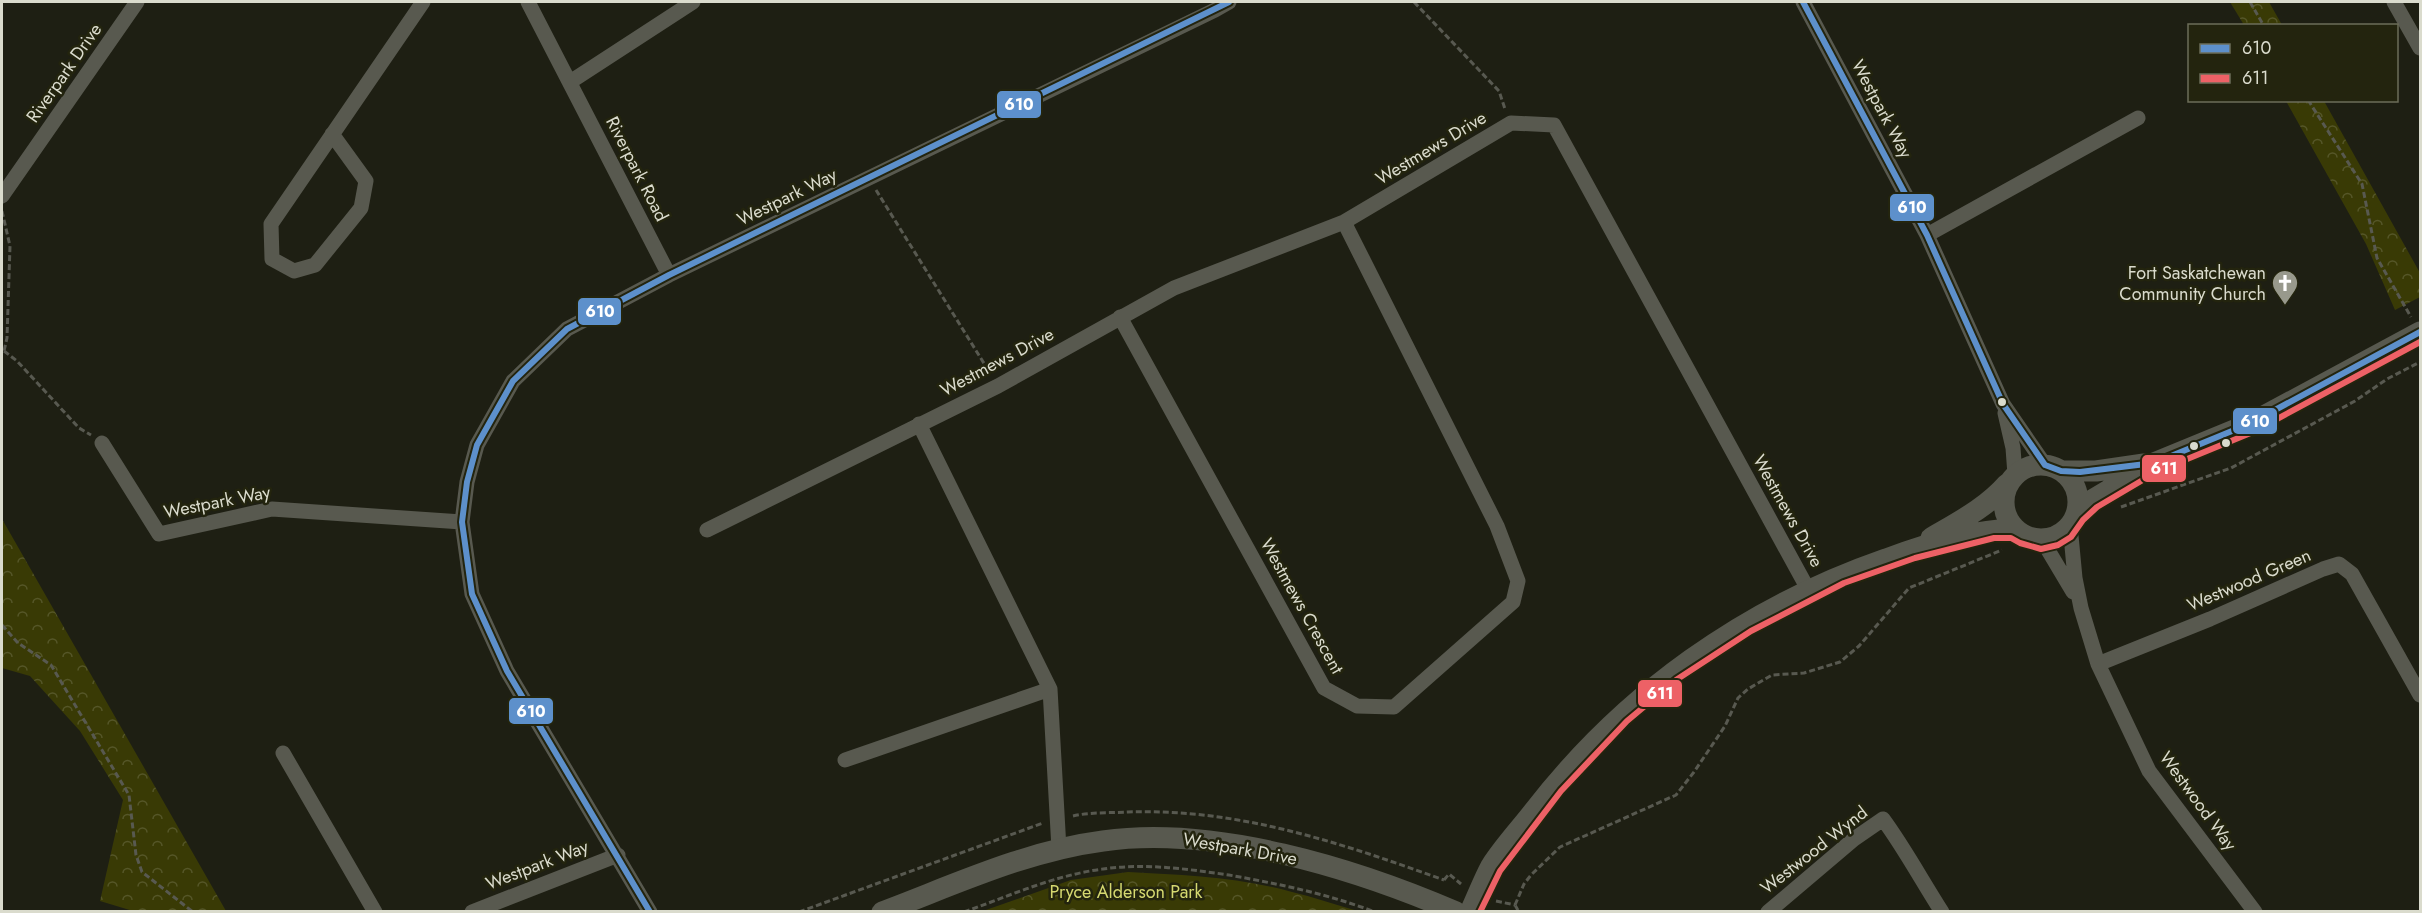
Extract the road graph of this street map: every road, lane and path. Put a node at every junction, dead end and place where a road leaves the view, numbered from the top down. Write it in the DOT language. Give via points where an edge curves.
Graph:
graph roads {
  1 [pos="137,2"];
  2 [pos="423,2"];
  3 [pos="528,2"];
  4 [pos="693,2"];
  5 [pos="1228,2"];
  6 [pos="1414,2"];
  7 [pos="1803,2"];
  8 [pos="2250,2"];
  9 [pos="2394,2"];
  10 [pos="2263,24"];
  11 [pos="2421,48"];
  12 [pos="570,81"];
  13 [pos="2309,102"];
  14 [pos="2138,118"];
  15 [pos="1511,123"];
  16 [pos="332,134"];
  17 [pos="869,178"];
  18 [pos="2,196"];
  19 [pos="2,211"];
  20 [pos="1344,222"];
  21 [pos="1927,235"];
  22 [pos="669,275"];
  23 [pos="1120,317"];
  24 [pos="2420,332"];
  25 [pos="3,352"];
  26 [pos="2421,362"];
  27 [pos="998,386"];
  28 [pos="2004,404"];
  29 [pos="919,424"];
  30 [pos="102,443"];
  31 [pos="2154,463"];
  32 [pos="2053,468"];
  33 [pos="2012,478"];
  34 [pos="2118,508"];
  35 [pos="2073,520"];
  36 [pos="462,522"];
  37 [pos="707,530"];
  38 [pos="2011,539"];
  39 [pos="2042,540"];
  40 [pos="1912,549"];
  41 [pos="1809,591"];
  42 [pos="2081,608"];
  43 [pos="2,625"];
  44 [pos="2098,664"];
  45 [pos="1050,689"];
  46 [pos="2421,695"];
  47 [pos="283,753"];
  48 [pos="845,760"];
  49 [pos="1059,849"];
  50 [pos="618,855"];
  51 [pos="193,912"];
  52 [pos="375,912"];
  53 [pos="472,912"];
  54 [pos="650,912"];
  55 [pos="882,912"];
  56 [pos="964,912"];
  57 [pos="1375,912"];
  58 [pos="1456,912"];
  59 [pos="1470,912"];
  60 [pos="1519,912"];
  61 [pos="1768,912"];
  62 [pos="1942,912"];
  63 [pos="2255,912"];
  1 -- 18 [label="street, Riverpark Drive"];
  2 -- 16 [label="street"];
  3 -- 12 [label="street, Riverpark Road"];
  4 -- 12 [label="street"];
  5 -- 17 [label="street, Westpark Way"];
  6 -- 15 [label="path" via="1498,91"];
  7 -- 21 [label="street, Westpark Way"];
  8 -- 10 [label="path"];
  9 -- 11 [label="street"];
  12 -- 22 [label="street, Riverpark Road"];
  13 -- 24 [label="path" via="2362,184 2377,258"];
  14 -- 21 [label="street"];
  15 -- 20 [label="street, Westmews Drive"];
  15 -- 41 [label="street, Westmews Drive" via="1554,125"];
  16 -- 16 [label="street" via="271,224 272,259 294,271 315,265 361,208 366,181"];
  17 -- 22 [label="street, Westpark Way"];
  17 -- 27 [label="path"];
  19 -- 25 [label="path" via="10,246 7,338"];
  20 -- 23 [label="street, Westmews Drive" via="1174,288"];
  20 -- 23 [label="street, Westmews Crescent" via="1497,526 1518,581 1513,602 1394,708 1357,706 1324,688"];
  21 -- 28 [label="street, Westpark Way"];
  22 -- 36 [label="street, Westpark Way" via="567,329 513,381 477,445"];
  23 -- 27 [label="street, Westmews Drive"];
  24 -- 31 [label="street" via="2249,424"];
  25 -- 30 [label="path" via="17,361 79,428"];
  26 -- 34 [label="path" via="2231,468"];
  27 -- 29 [label="street, Westmews Drive"];
  28 -- 32 [label="street, Westpark Way"];
  28 -- 33 [label="street, Westpark Way" via="2013,447"];
  29 -- 37 [label="street, Westmews Drive"];
  29 -- 45 [label="street"];
  30 -- 36 [label="street, Westpark Way" via="159,534 272,509"];
  31 -- 32 [label="street" via="2096,471"];
  31 -- 35 [label="street" via="2092,500"];
  32 -- 33 [label="street" via="2033,465"];
  32 -- 35 [label="street" via="2074,484 2078,497"];
  33 -- 38 [label="street" via="2003,505"];
  33 -- 40 [label="street" via="1985,506"];
  35 -- 39 [label="street" via="2054,537"];
  35 -- 42 [label="street, Westwood Way" via="2074,578"];
  36 -- 50 [label="street, Westpark Way" via="472,594 507,671"];
  38 -- 39 [label="street" via="2023,535"];
  38 -- 40 [label="street" via="1994,529"];
  38 -- 60 [label="path" via="1909,588 1859,646 1839,663 1804,673 1772,675 1748,689 1738,698 1725,726 1676,795 1560,847 1524,884 1515,905"];
  39 -- 42 [label="street, Westwood Way"];
  40 -- 41 [label="street" via="1840,575"];
  41 -- 59 [label="street" via="1737,629 1671,673 1621,714 1554,785 1492,866"];
  42 -- 44 [label="street, Westwood Way"];
  43 -- 51 [label="path" via="18,643 51,665 129,795 136,855 142,872"];
  44 -- 46 [label="street, Westwood Green" via="2339,564 2352,574"];
  44 -- 63 [label="street, Westwood Way" via="2149,771"];
  45 -- 48 [label="street"];
  45 -- 49 [label="street"];
  47 -- 52 [label="street"];
  49 -- 55 [label="street, Westpark Drive" via="1023,858"];
  49 -- 58 [label="street, Westpark Drive" via="1104,840 1143,838 1186,838 1247,847 1356,873"];
  50 -- 53 [label="street, Westpark Way"];
  50 -- 54 [label="street, Westpark Way"];
  56 -- 57 [label="path" via="1057,879 1144,865 1282,884"];
  61 -- 62 [label="street, Westwood Wynd" via="1883,819"];
}
